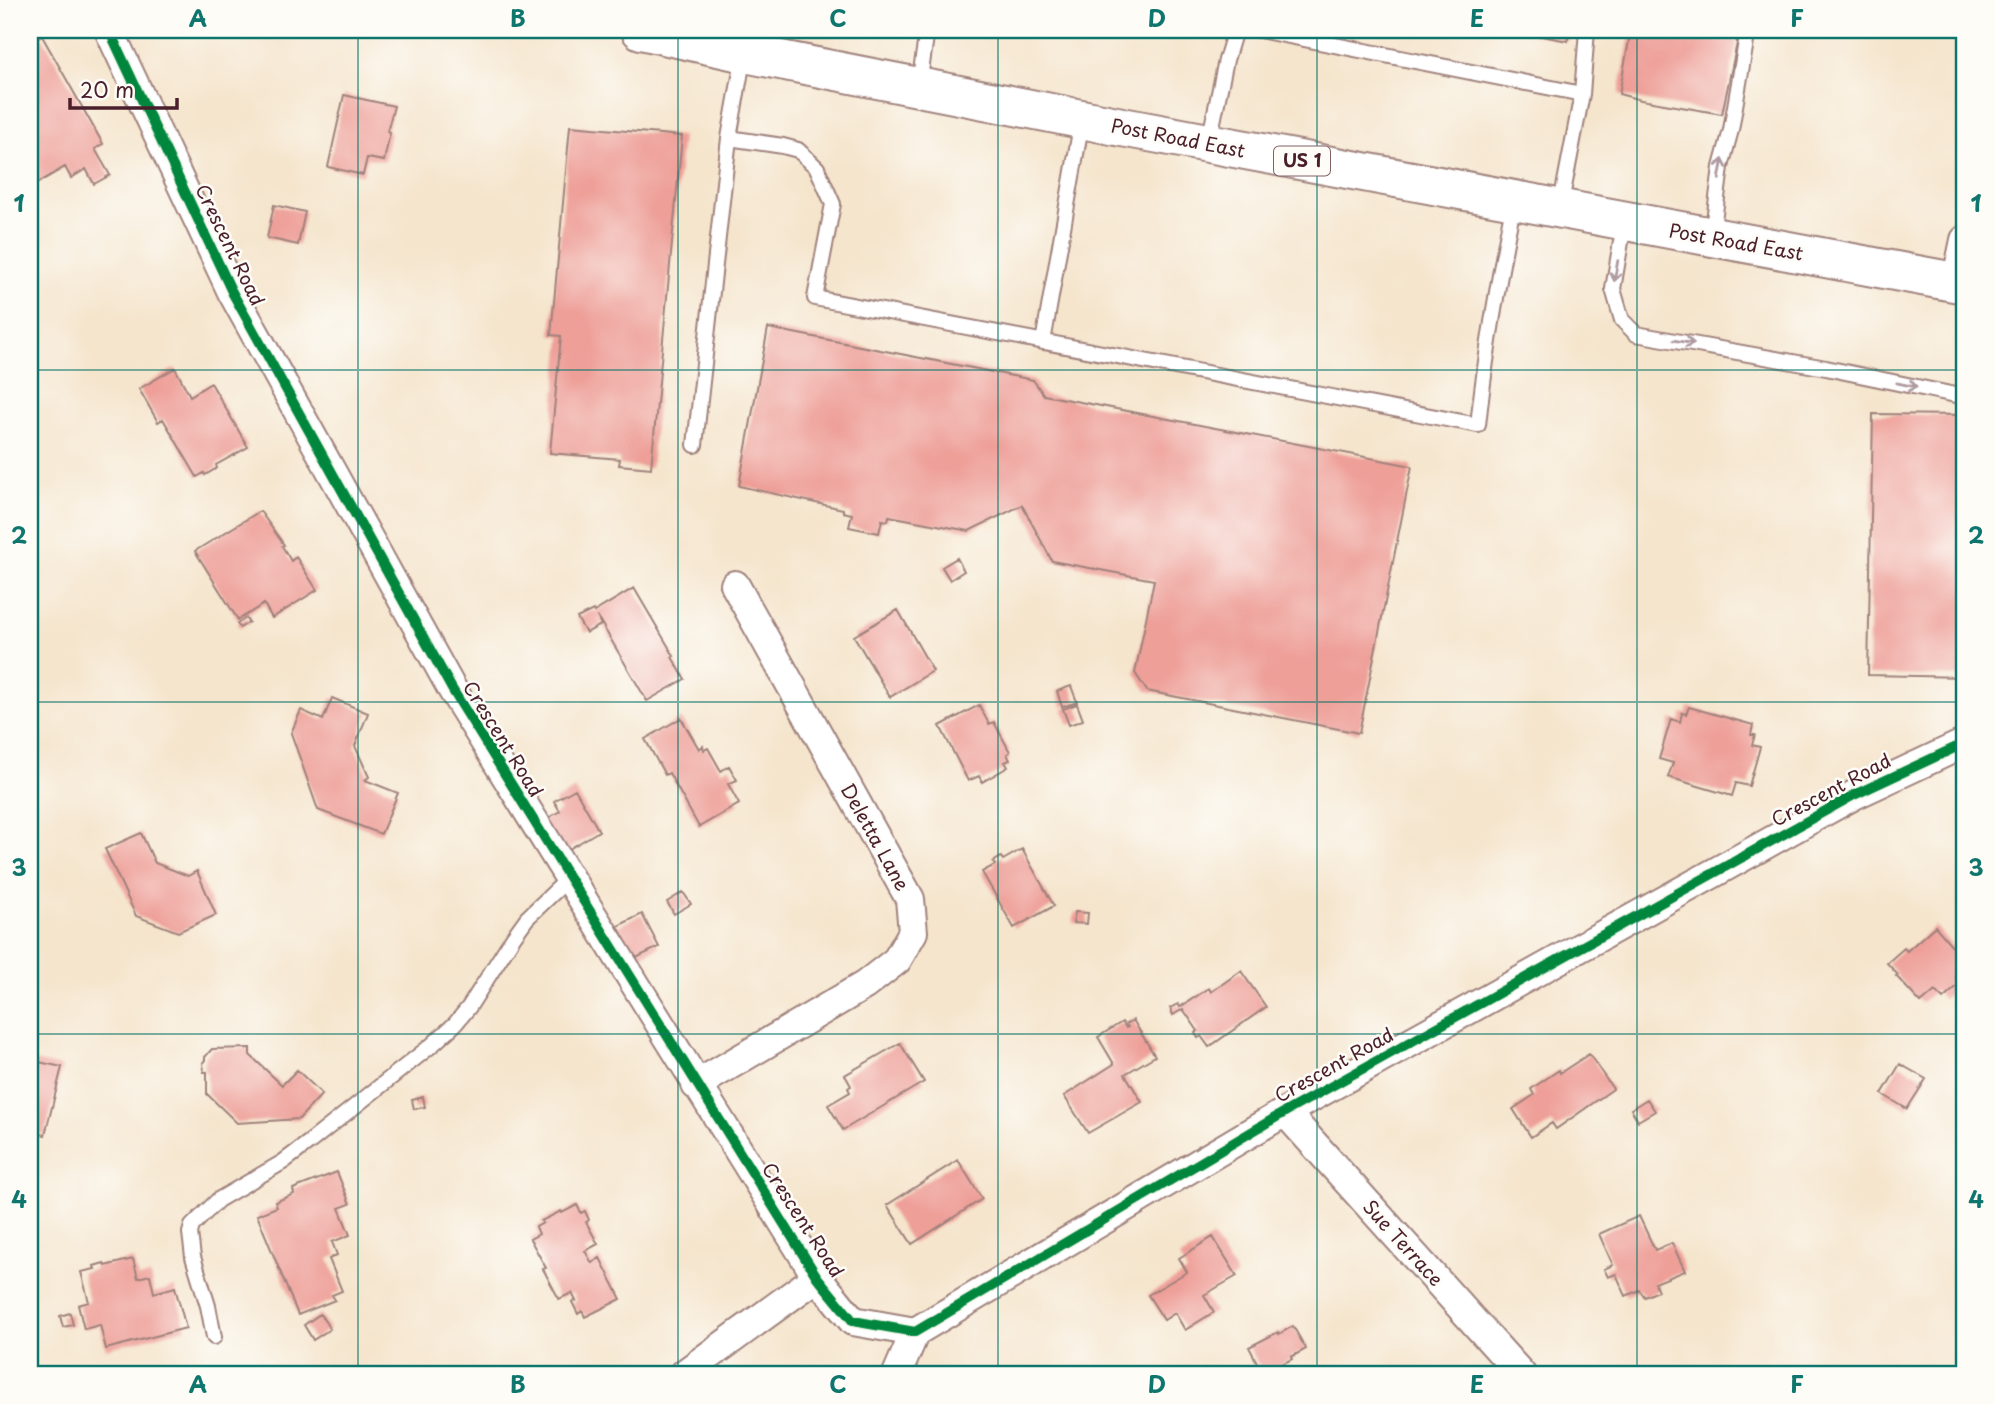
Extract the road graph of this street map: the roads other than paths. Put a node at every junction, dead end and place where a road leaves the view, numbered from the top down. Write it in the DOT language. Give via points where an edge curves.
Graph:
graph roads {
  1 [pos="109,30"];
  2 [pos="641,30"];
  3 [pos="927,30"];
  4 [pos="1235,30"];
  5 [pos="1259,30"];
  6 [pos="1587,30"];
  7 [pos="1746,30"];
  8 [pos="745,53"];
  9 [pos="919,86"];
  10 [pos="1582,94"];
  11 [pos="1082,120"];
  12 [pos="729,138"];
  13 [pos="1208,144"];
  14 [pos="1514,201"];
  15 [pos="1560,209"];
  16 [pos="1625,221"];
  17 [pos="1712,237"];
  18 [pos="1965,240"];
  19 [pos="1961,284"];
  20 [pos="1043,342"];
  21 [pos="1965,397"];
  22 [pos="695,445"];
  23 [pos="735,585"];
  24 [pos="1965,743"];
  25 [pos="569,878"];
  26 [pos="696,1085"];
  27 [pos="1285,1112"];
  28 [pos="817,1277"];
  29 [pos="915,1332"];
  30 [pos="214,1337"];
  31 [pos="684,1374"];
  32 [pos="897,1374"];
  33 [pos="1521,1374"];
  1 -- 25 [label="street, Crescent Road" via="232,292 452,689"];
  2 -- 8 [label="main road, Post Road East / US 1"];
  3 -- 9 [label="lane"];
  4 -- 13 [label="lane"];
  5 -- 10 [label="lane"];
  6 -- 10 [label="lane"];
  17 -- 7 [label="lane, one-way"];
  8 -- 9 [label="main road, Post Road East / US 1"];
  8 -- 12 [label="lane"];
  9 -- 11 [label="main road, Post Road East / US 1"];
  10 -- 15 [label="lane"];
  11 -- 13 [label="main road, Post Road East / US 1"];
  11 -- 20 [label="lane"];
  12 -- 20 [label="lane" via="798,150 817,168 833,204 815,298"];
  12 -- 22 [label="lane"];
  13 -- 14 [label="main road, Post Road East / US 1"];
  14 -- 15 [label="main road, Post Road East / US 1"];
  14 -- 20 [label="lane" via="1478,425"];
  15 -- 16 [label="main road, Post Road East / US 1"];
  16 -- 17 [label="main road, Post Road East / US 1"];
  16 -- 21 [label="lane, one-way" via="1613,289 1622,320 1636,334"];
  17 -- 19 [label="main road, Post Road East / US 1"];
  18 -- 19 [label="street"];
  23 -- 26 [label="street, Deletta Lane" via="910,899 913,932 897,960 865,985"];
  24 -- 27 [label="street, Crescent Road" via="1854,795"];
  25 -- 26 [label="street, Crescent Road"];
  25 -- 30 [label="lane" via="527,918 455,1024 311,1141 225,1195 192,1226 190,1241"];
  26 -- 28 [label="street, Crescent Road"];
  27 -- 29 [label="street, Crescent Road"];
  27 -- 33 [label="street, Sue Terrace"];
  28 -- 29 [label="street, Crescent Road" via="853,1321"];
  28 -- 31 [label="street"];
  29 -- 32 [label="street"];
}
